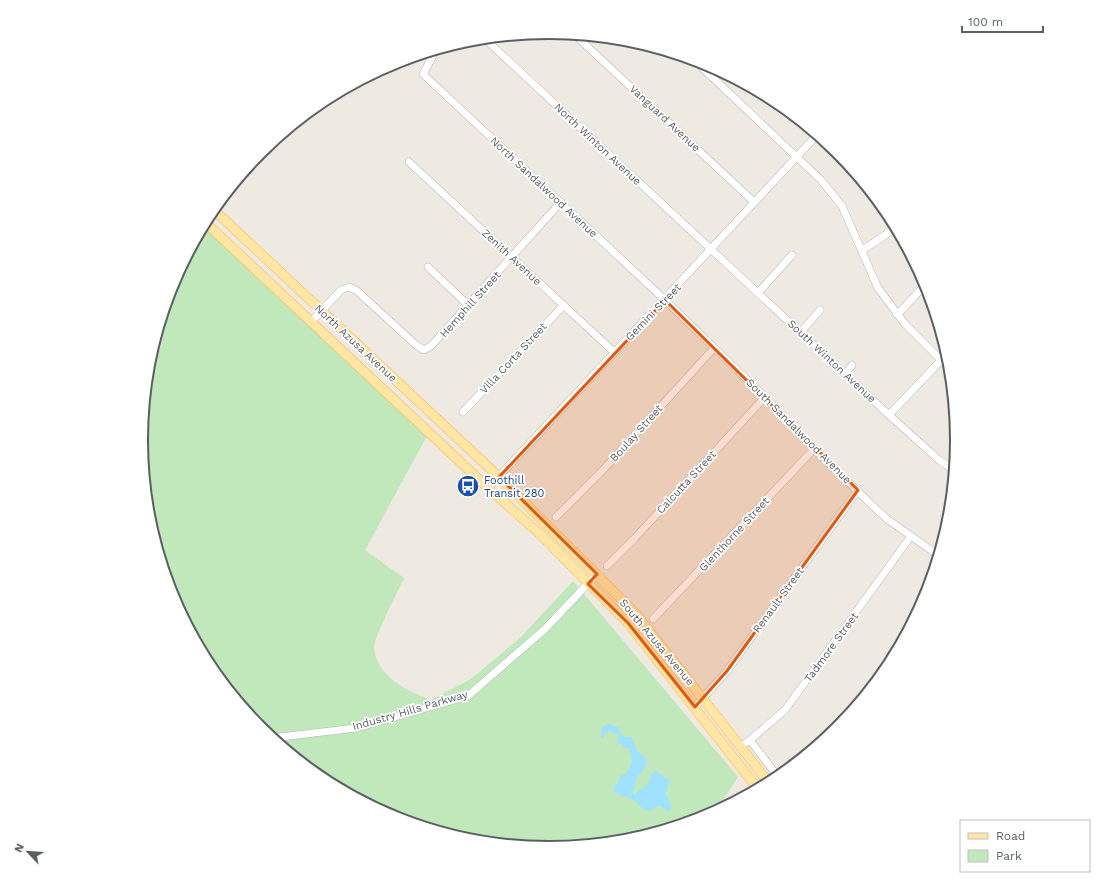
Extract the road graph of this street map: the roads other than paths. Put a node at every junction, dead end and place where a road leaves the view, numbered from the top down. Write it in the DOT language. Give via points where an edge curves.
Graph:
graph roads {
  1 [pos="582,41"];
  2 [pos="490,43"];
  3 [pos="432,57"];
  4 [pos="707,72"];
  5 [pos="813,139"];
  6 [pos="797,156"];
  7 [pos="409,162"];
  8 [pos="561,202"];
  9 [pos="754,202"];
  10 [pos="218,214"];
  11 [pos="210,227"];
  12 [pos="890,231"];
  13 [pos="711,250"];
  14 [pos="863,250"];
  15 [pos="792,255"];
  16 [pos="513,258"];
  17 [pos="428,267"];
  18 [pos="920,290"];
  19 [pos="758,293"];
  20 [pos="665,300"];
  21 [pos="468,305"];
  22 [pos="564,305"];
  23 [pos="820,310"];
  24 [pos="321,312"];
  25 [pos="897,315"];
  26 [pos="312,321"];
  27 [pos="801,332"];
  28 [pos="714,348"];
  29 [pos="614,352"];
  30 [pos="941,361"];
  31 [pos="852,365"];
  32 [pos="846,373"];
  33 [pos="765,397"];
  34 [pos="462,412"];
  35 [pos="890,415"];
  36 [pos="435,438"];
  37 [pos="464,444"];
  38 [pos="814,448"];
  39 [pos="949,467"];
  40 [pos="499,477"];
  41 [pos="488,488"];
  42 [pos="858,490"];
  43 [pos="556,517"];
  44 [pos="911,536"];
  45 [pos="934,552"];
  46 [pos="607,566"];
  47 [pos="597,574"];
  48 [pos="588,584"];
  49 [pos="653,619"];
  50 [pos="704,698"];
  51 [pos="695,707"];
  52 [pos="280,736"];
  53 [pos="750,740"];
  54 [pos="740,747"];
  55 [pos="774,772"];
  56 [pos="765,778"];
  57 [pos="755,784"];
  1 -- 9 [label="street, Vanguard Avenue"];
  2 -- 13 [label="street, North Winton Avenue"];
  3 -- 8 [label="street, North Sandalwood Avenue" via="423,74"];
  4 -- 6 [label="street"];
  5 -- 6 [label="street, Gemini Street"];
  6 -- 9 [label="street, Gemini Street"];
  6 -- 14 [label="street" via="842,206"];
  7 -- 16 [label="street, Zenith Avenue"];
  8 -- 16 [label="street, Hemphill Street"];
  8 -- 20 [label="street, North Sandalwood Avenue"];
  9 -- 13 [label="street, Gemini Street"];
  10 -- 24 [label="main road, North Azusa Avenue"];
  11 -- 26 [label="main road, North Azusa Avenue"];
  12 -- 14 [label="street"];
  13 -- 19 [label="street, South Winton Avenue"];
  13 -- 20 [label="street, Gemini Street"];
  14 -- 25 [label="street" via="878,288"];
  15 -- 19 [label="street"];
  16 -- 21 [label="street, Hemphill Street"];
  16 -- 22 [label="street, Zenith Avenue"];
  17 -- 21 [label="street"];
  18 -- 25 [label="street"];
  19 -- 27 [label="street, South Winton Avenue"];
  20 -- 28 [label="street, South Sandalwood Avenue"];
  20 -- 29 [label="street, Gemini Street"];
  21 -- 24 [label="street, Hemphill Street" via="431,346 424,350 349,286 340,290"];
  22 -- 29 [label="street, Zenith Avenue"];
  22 -- 34 [label="street, Villa Corta Street"];
  23 -- 27 [label="street"];
  24 -- 26 [label="street"];
  24 -- 37 [label="main road, North Azusa Avenue"];
  25 -- 30 [label="street"];
  26 -- 36 [label="main road, North Azusa Avenue"];
  27 -- 32 [label="street, South Winton Avenue"];
  28 -- 33 [label="street, South Sandalwood Avenue"];
  28 -- 43 [label="street, Boulay Street" via="603,470"];
  29 -- 40 [label="street, Gemini Street"];
  30 -- 35 [label="street"];
  31 -- 32 [label="street"];
  32 -- 35 [label="street, South Winton Avenue"];
  33 -- 38 [label="street, South Sandalwood Avenue"];
  33 -- 46 [label="street, Calcutta Street"];
  35 -- 39 [label="street, South Winton Avenue"];
  36 -- 37 [label="main road" via="446,436"];
  36 -- 41 [label="main road, North Azusa Avenue"];
  37 -- 40 [label="main road, North Azusa Avenue"];
  38 -- 42 [label="street, South Sandalwood Avenue"];
  38 -- 49 [label="street, Glenthorne Street"];
  40 -- 41 [label="street, Gemini Street"];
  40 -- 47 [label="main road, South Azusa Avenue"];
  41 -- 48 [label="main road, South Azusa Avenue" via="539,533"];
  42 -- 44 [label="street, South Sandalwood Avenue" via="887,519"];
  42 -- 50 [label="street, Renault Street" via="727,671"];
  44 -- 45 [label="street, South Sandalwood Avenue"];
  44 -- 53 [label="street, Tadmore Street" via="785,710"];
  47 -- 48 [label="street, Industry Hills Parkway"];
  47 -- 50 [label="main road, South Azusa Avenue" via="637,615"];
  48 -- 51 [label="main road, South Azusa Avenue" via="628,623"];
  48 -- 52 [label="street, Industry Hills Parkway" via="545,629 468,696 356,728"];
  50 -- 51 [label="street, Renault Street"];
  50 -- 54 [label="main road, South Azusa Avenue"];
  51 -- 57 [label="main road, South Azusa Avenue"];
  53 -- 54 [label="street, Tadmore Street"];
  53 -- 55 [label="street"];
  54 -- 56 [label="main road, South Azusa Avenue"];
}
